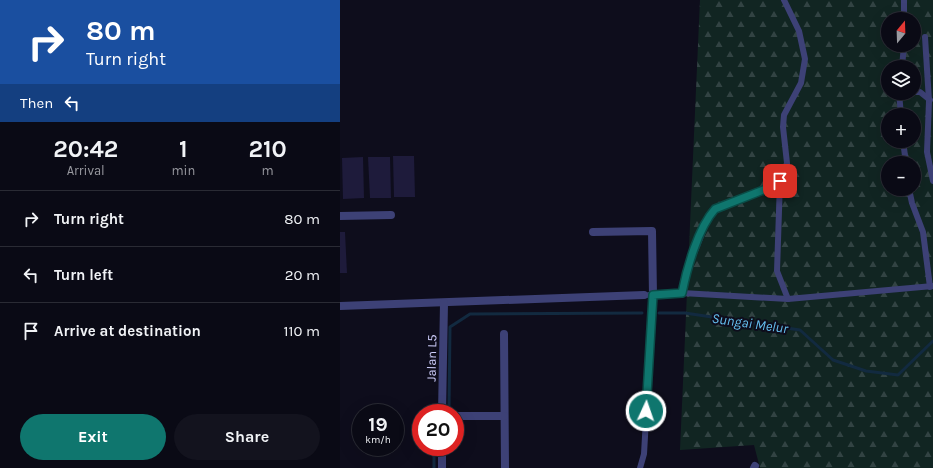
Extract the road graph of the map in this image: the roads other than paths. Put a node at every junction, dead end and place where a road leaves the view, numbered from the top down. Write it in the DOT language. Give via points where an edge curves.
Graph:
graph roads {
  1 [pos="784,0"];
  2 [pos="904,0"];
  3 [pos="904,12"];
  4 [pos="925,37"];
  5 [pos="921,93"];
  6 [pos="931,99"];
  7 [pos="780,181"];
  8 [pos="933,181"];
  9 [pos="911,196"];
  10 [pos="391,215"];
  11 [pos="340,216"];
  12 [pos="593,232"];
  13 [pos="932,286"];
  14 [pos="682,293"];
  15 [pos="653,295"];
  16 [pos="644,296"];
  17 [pos="788,299"];
  18 [pos="444,303"];
  19 [pos="340,306"];
  20 [pos="504,334"];
  21 [pos="442,404"];
  22 [pos="464,416"];
  23 [pos="504,416"];
  24 [pos="442,456"];
  25 [pos="442,468"];
  26 [pos="505,468"];
  27 [pos="640,468"];
  1 -- 7 [label="lane" via="800,31 805,59 801,83 784,115 783,127 788,162 787,171"];
  2 -- 3 [label="lane"];
  4 -- 6 [label="lane"];
  5 -- 6 [label="lane"];
  6 -- 8 [label="lane" via="927,152"];
  7 -- 14 [label="lane" via="771,187 720,206 709,216 693,254"];
  7 -- 17 [label="lane" via="777,271"];
  9 -- 13 [label="lane" via="923,232"];
  10 -- 11 [label="street"];
  12 -- 15 [label="street" via="652,232"];
  13 -- 17 [label="lane"];
  14 -- 15 [label="lane"];
  14 -- 17 [label="lane"];
  15 -- 16 [label="lane"];
  15 -- 27 [label="lane" via="644,454"];
  16 -- 18 [label="street"];
  18 -- 19 [label="street"];
  18 -- 21 [label="street, Jalan L5"];
  20 -- 23 [label="street"];
  22 -- 23 [label="street"];
  23 -- 26 [label="street"];
  24 -- 25 [label="street"];
}
